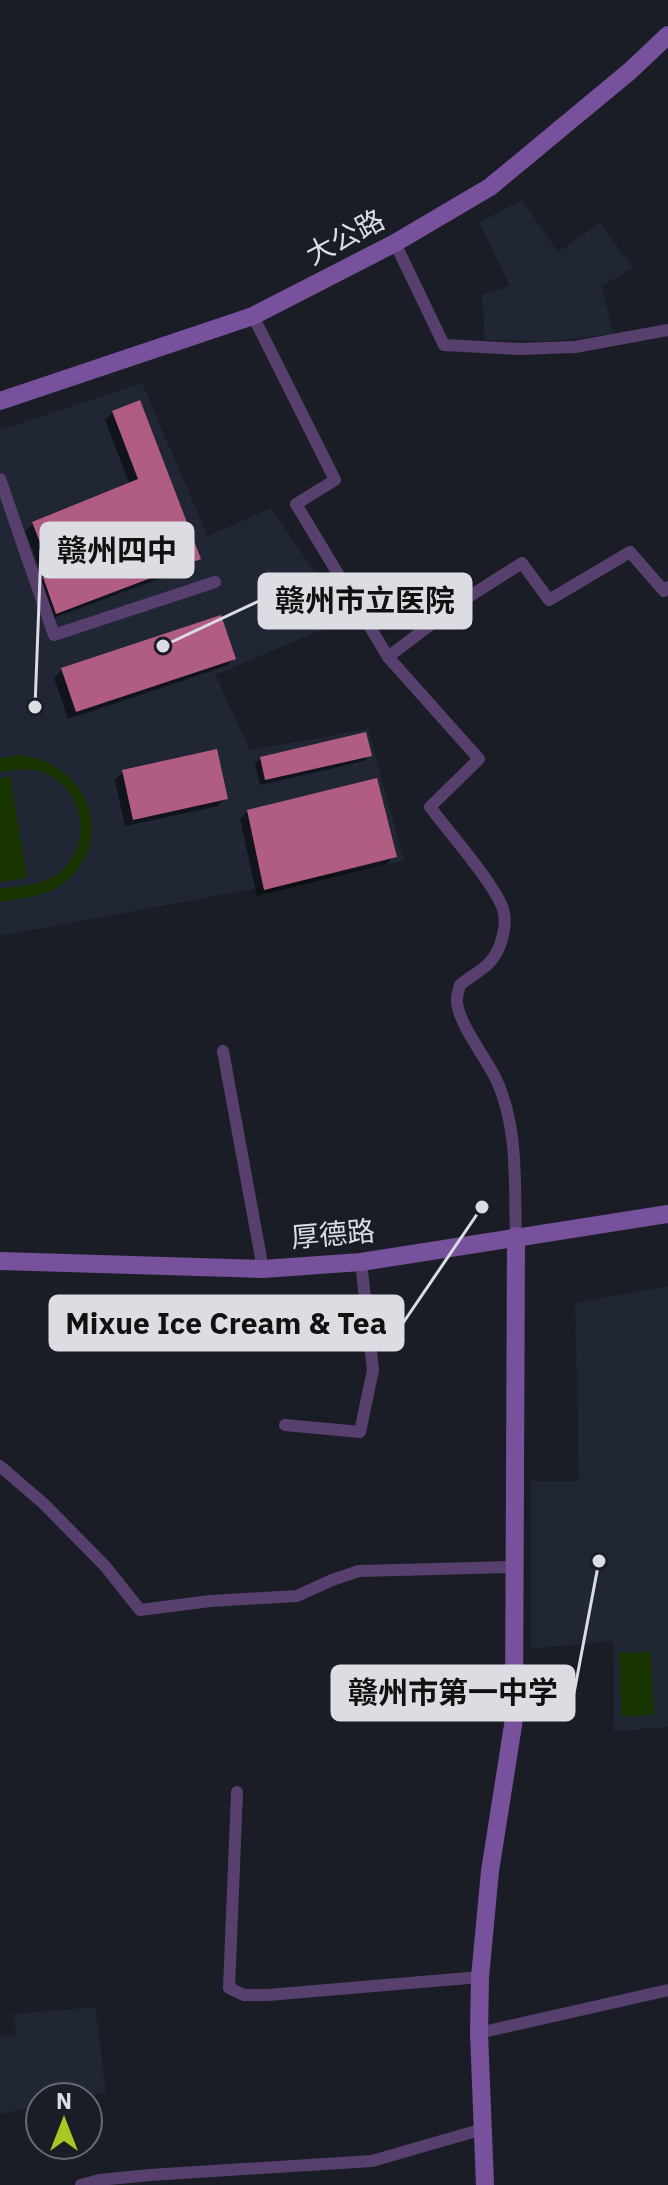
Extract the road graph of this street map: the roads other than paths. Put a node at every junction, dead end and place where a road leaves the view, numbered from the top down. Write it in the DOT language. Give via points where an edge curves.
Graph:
graph roads {
  1 [pos="668,35"];
  2 [pos="395,243"];
  3 [pos="253,316"];
  4 [pos="668,330"];
  5 [pos="0,401"];
  6 [pos="0,479"];
  7 [pos="215,582"];
  8 [pos="668,587"];
  9 [pos="388,657"];
  10 [pos="223,1051"];
  11 [pos="668,1214"];
  12 [pos="516,1236"];
  13 [pos="0,1261"];
  14 [pos="361,1262"];
  15 [pos="263,1269"];
  16 [pos="285,1425"];
  17 [pos="0,1466"];
  18 [pos="513,1567"];
  19 [pos="237,1792"];
  20 [pos="480,1977"];
  21 [pos="668,1990"];
  22 [pos="479,2033"];
  23 [pos="483,2129"];
  24 [pos="81,2185"];
  25 [pos="485,2185"];
  1 -- 2 [label="street, 大公路" via="490,187"];
  2 -- 3 [label="street, 大公路"];
  2 -- 4 [label="street" via="444,345 575,347"];
  3 -- 5 [label="street, 大公路"];
  3 -- 9 [label="street" via="335,480 296,504"];
  6 -- 7 [label="street" via="54,635"];
  8 -- 9 [label="street" via="664,591 630,552 549,600 522,563"];
  9 -- 12 [label="street" via="479,759 430,807 503,910 504,932 497,949 490,962 460,985 457,1003 507,1108 513,1132"];
  10 -- 15 [label="street"];
  11 -- 12 [label="street, 厚德路"];
  12 -- 14 [label="street, 厚德路"];
  12 -- 18 [label="street"];
  13 -- 15 [label="street, 厚德路"];
  14 -- 15 [label="street, 厚德路"];
  14 -- 16 [label="street" via="373,1370 360,1432"];
  17 -- 18 [label="street" via="105,1566 140,1610 297,1596 359,1571"];
  18 -- 20 [label="street" via="514,1719"];
  19 -- 20 [label="street" via="229,1988 244,1995 268,1995"];
  20 -- 22 [label="street"];
  21 -- 22 [label="street"];
  22 -- 23 [label="street"];
  23 -- 24 [label="street" via="372,2161 150,2175"];
  23 -- 25 [label="street"];
}
